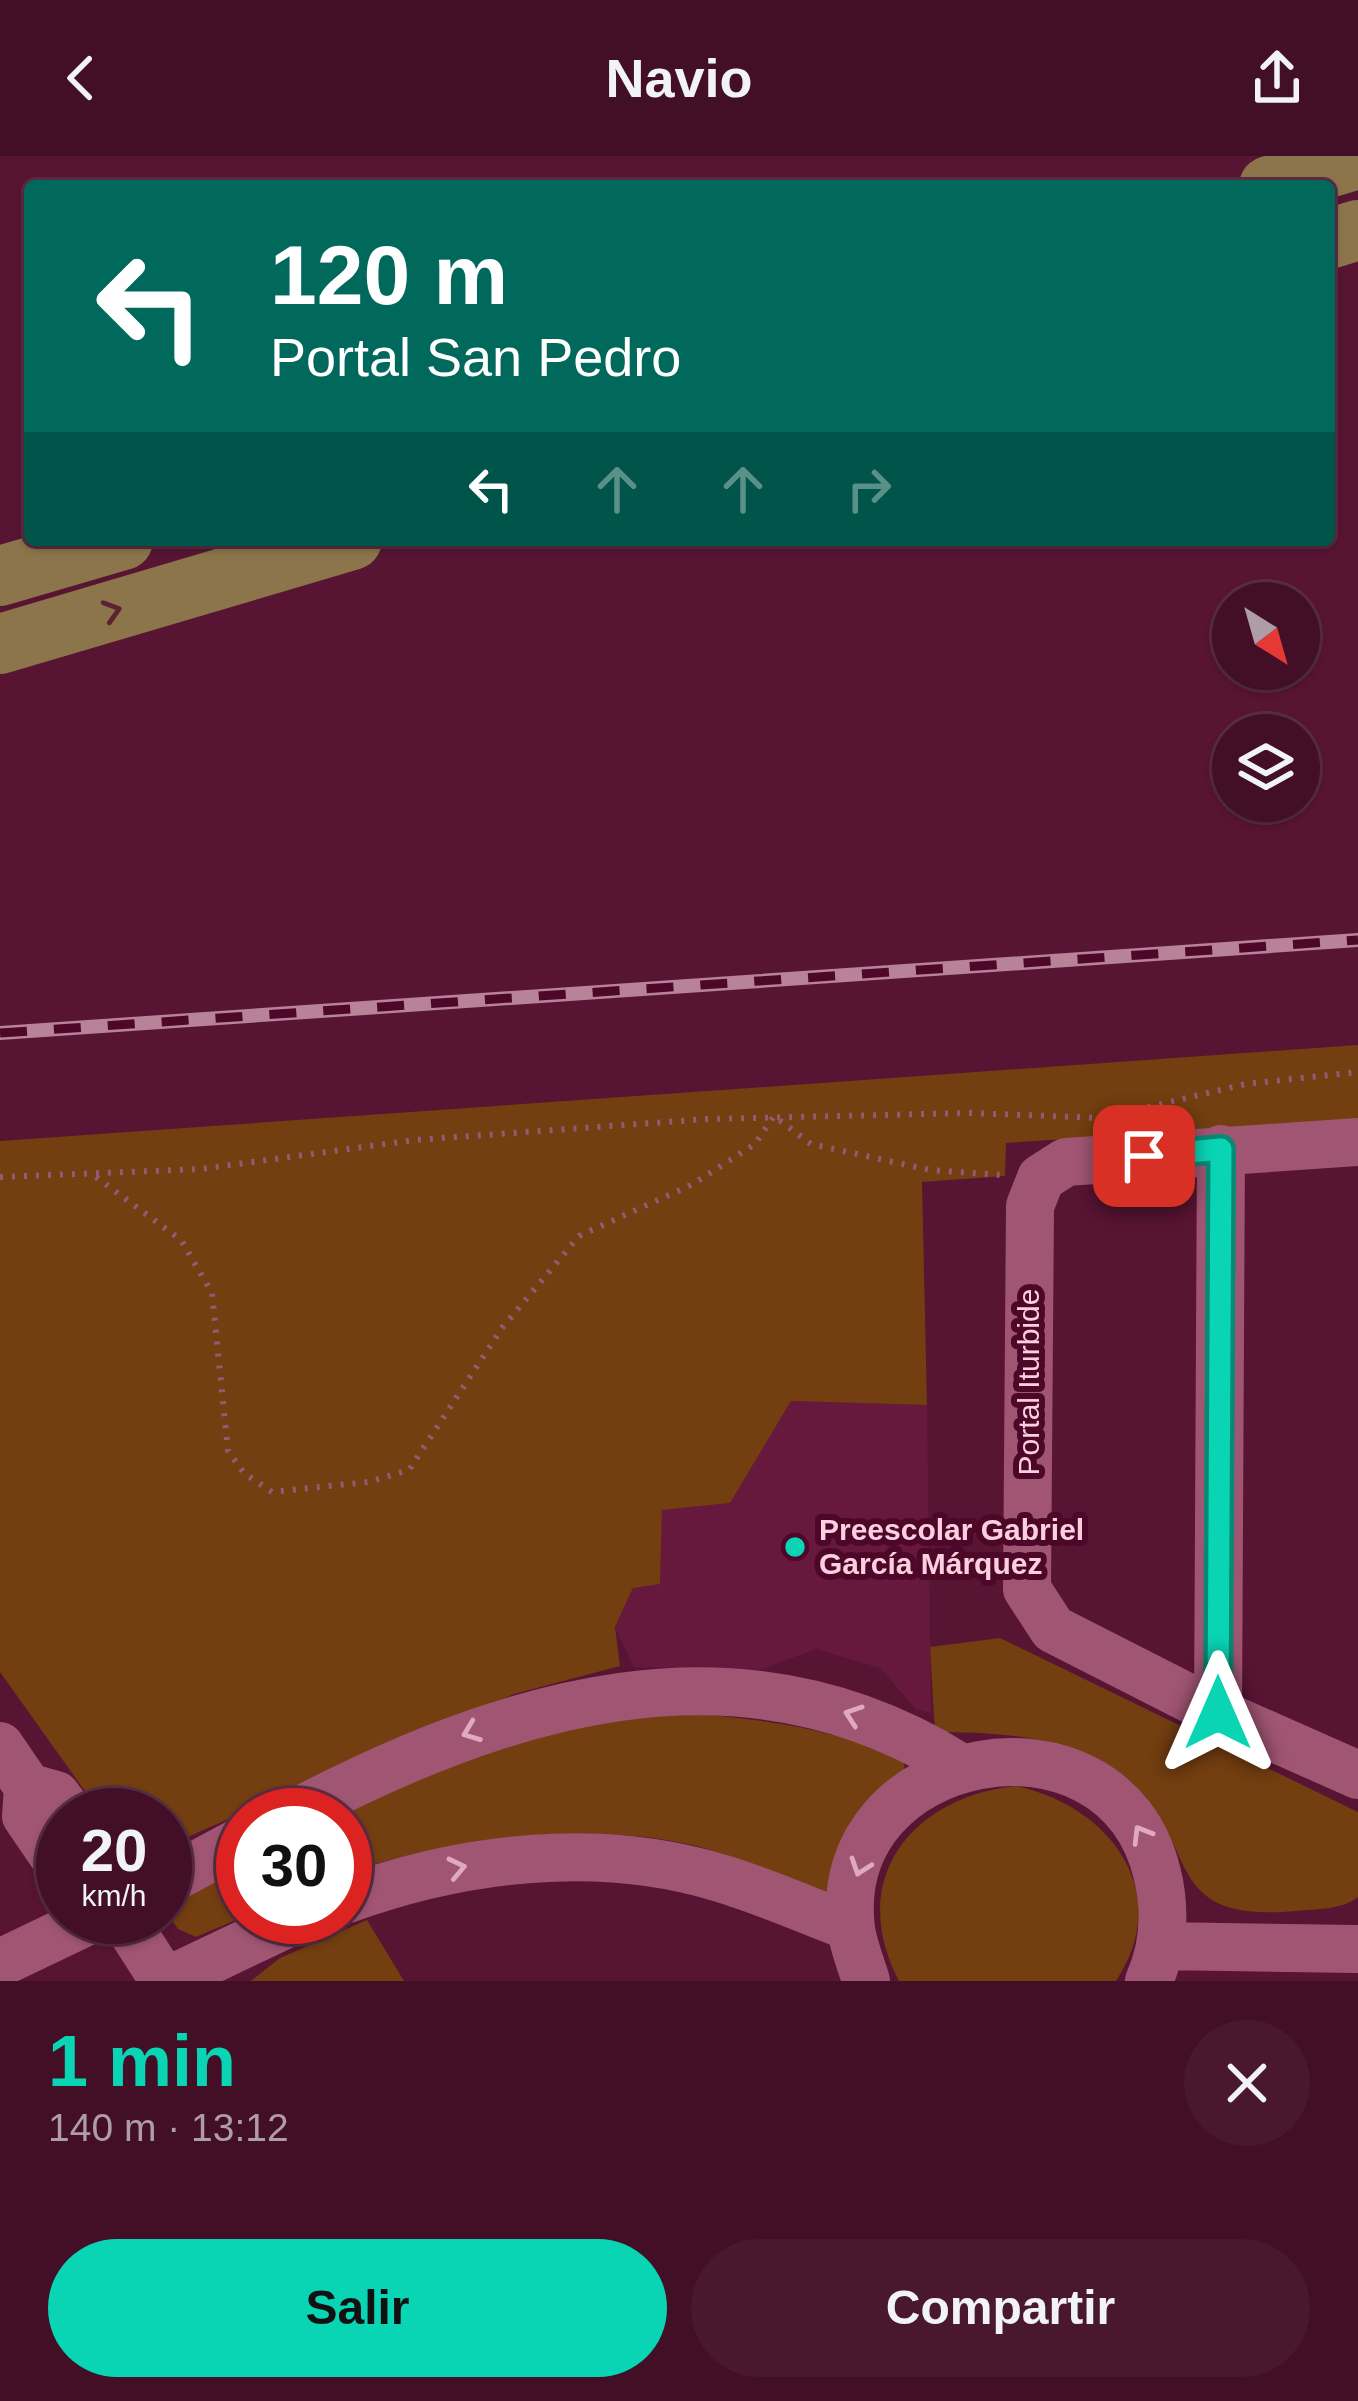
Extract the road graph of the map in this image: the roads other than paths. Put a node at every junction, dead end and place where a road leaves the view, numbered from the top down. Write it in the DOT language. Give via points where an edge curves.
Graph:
graph roads {
  1 [pos="1358,158"];
  2 [pos="1288,180"];
  3 [pos="102,546"];
  4 [pos="332,546"];
  5 [pos="0,576"];
  6 [pos="0,644"];
  7 [pos="1358,1142"];
  8 [pos="1221,1149"];
  9 [pos="1218,1713"];
  10 [pos="0,1746"];
  11 [pos="958,1766"];
  12 [pos="1358,1775"];
  13 [pos="28,1787"];
  14 [pos="349,1788"];
  15 [pos="36,1789"];
  16 [pos="36,1831"];
  17 [pos="372,1892"];
  18 [pos="851,1927"];
  19 [pos="40,1944"];
  20 [pos="141,1944"];
  21 [pos="244,1944"];
  22 [pos="1358,1949"];
  23 [pos="0,1963"];
  24 [pos="1154,1971"];
  25 [pos="166,1981"];
  26 [pos="866,1981"];
  1 -- 2 [label="main road"];
  3 -- 5 [label="main road"];
  6 -- 4 [label="main road, one-way"];
  7 -- 8 [label="street"];
  8 -- 9 [label="street"];
  8 -- 9 [label="street, Portal Iturbide" via="1066,1162 1041,1178 1030,1205 1027,1589 1053,1629"];
  9 -- 12 [label="street"];
  10 -- 13 [label="street"];
  11 -- 14 [label="street, one-way" via="895,1729 829,1706 667,1690 531,1712"];
  11 -- 18 [label="street, one-way" via="909,1793 874,1830 854,1877"];
  24 -- 11 [label="street, one-way" via="1164,1899 1152,1853 1128,1813 1091,1782 1047,1763"];
  13 -- 15 [label="street"];
  13 -- 16 [label="street" via="26,1816"];
  17 -- 18 [label="street, one-way" via="472,1864 579,1859 719,1877"];
  18 -- 26 [label="street"];
  19 -- 23 [label="street"];
  20 -- 25 [label="street"];
  21 -- 25 [label="street"];
  22 -- 24 [label="street"];
}
